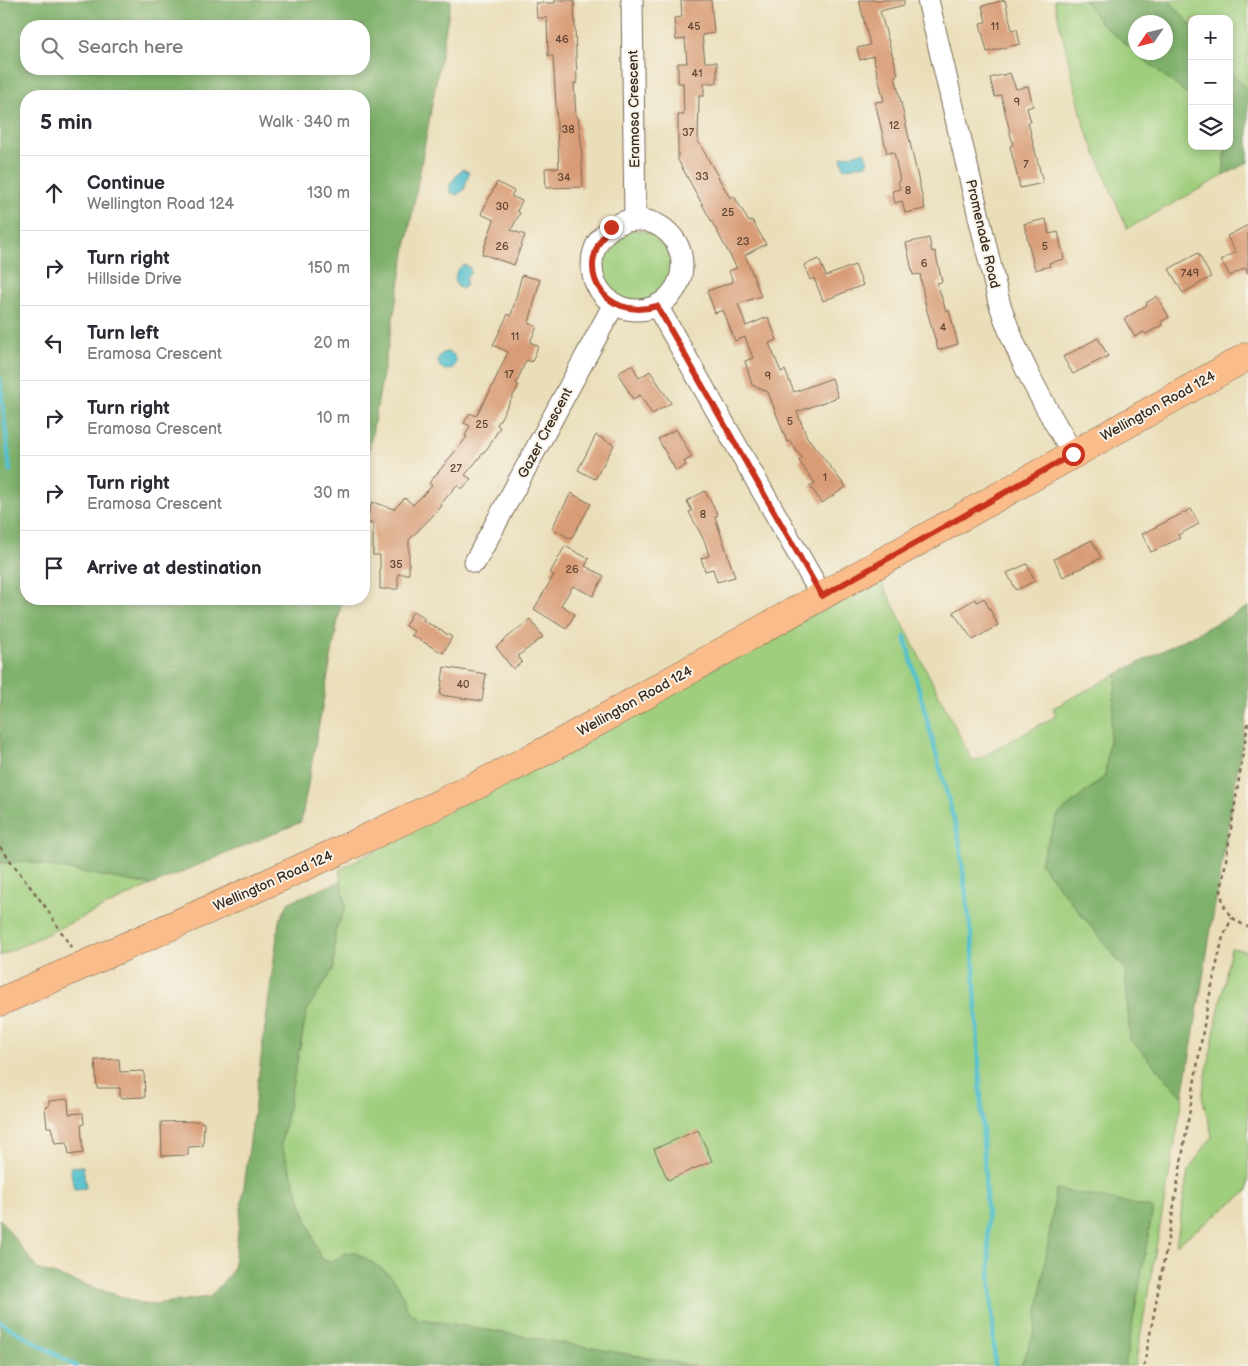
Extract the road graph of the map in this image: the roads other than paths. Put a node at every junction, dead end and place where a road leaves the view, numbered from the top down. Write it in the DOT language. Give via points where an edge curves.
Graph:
graph roads {
  1 [pos="632,0"];
  2 [pos="928,0"];
  3 [pos="636,218"];
  4 [pos="614,304"];
  5 [pos="657,306"];
  6 [pos="1248,356"];
  7 [pos="1073,454"];
  8 [pos="475,562"];
  9 [pos="822,596"];
  10 [pos="0,1002"];
  1 -- 3 [label="street, Eramosa Crescent"];
  2 -- 7 [label="street, Promenade Road" via="1007,328 1020,359"];
  3 -- 4 [label="street" via="611,227 600,238 594,252 595,282"];
  3 -- 5 [label="street" via="654,222 669,231 679,246 683,263 680,280 671,295"];
  4 -- 5 [label="street" via="643,310"];
  4 -- 8 [label="street, Gazer Crescent"];
  5 -- 9 [label="street"];
  6 -- 7 [label="main road, Wellington Road 124"];
  7 -- 9 [label="main road, Wellington Road 124"];
  9 -- 10 [label="main road, Wellington Road 124" via="470,790 321,860"];
}
